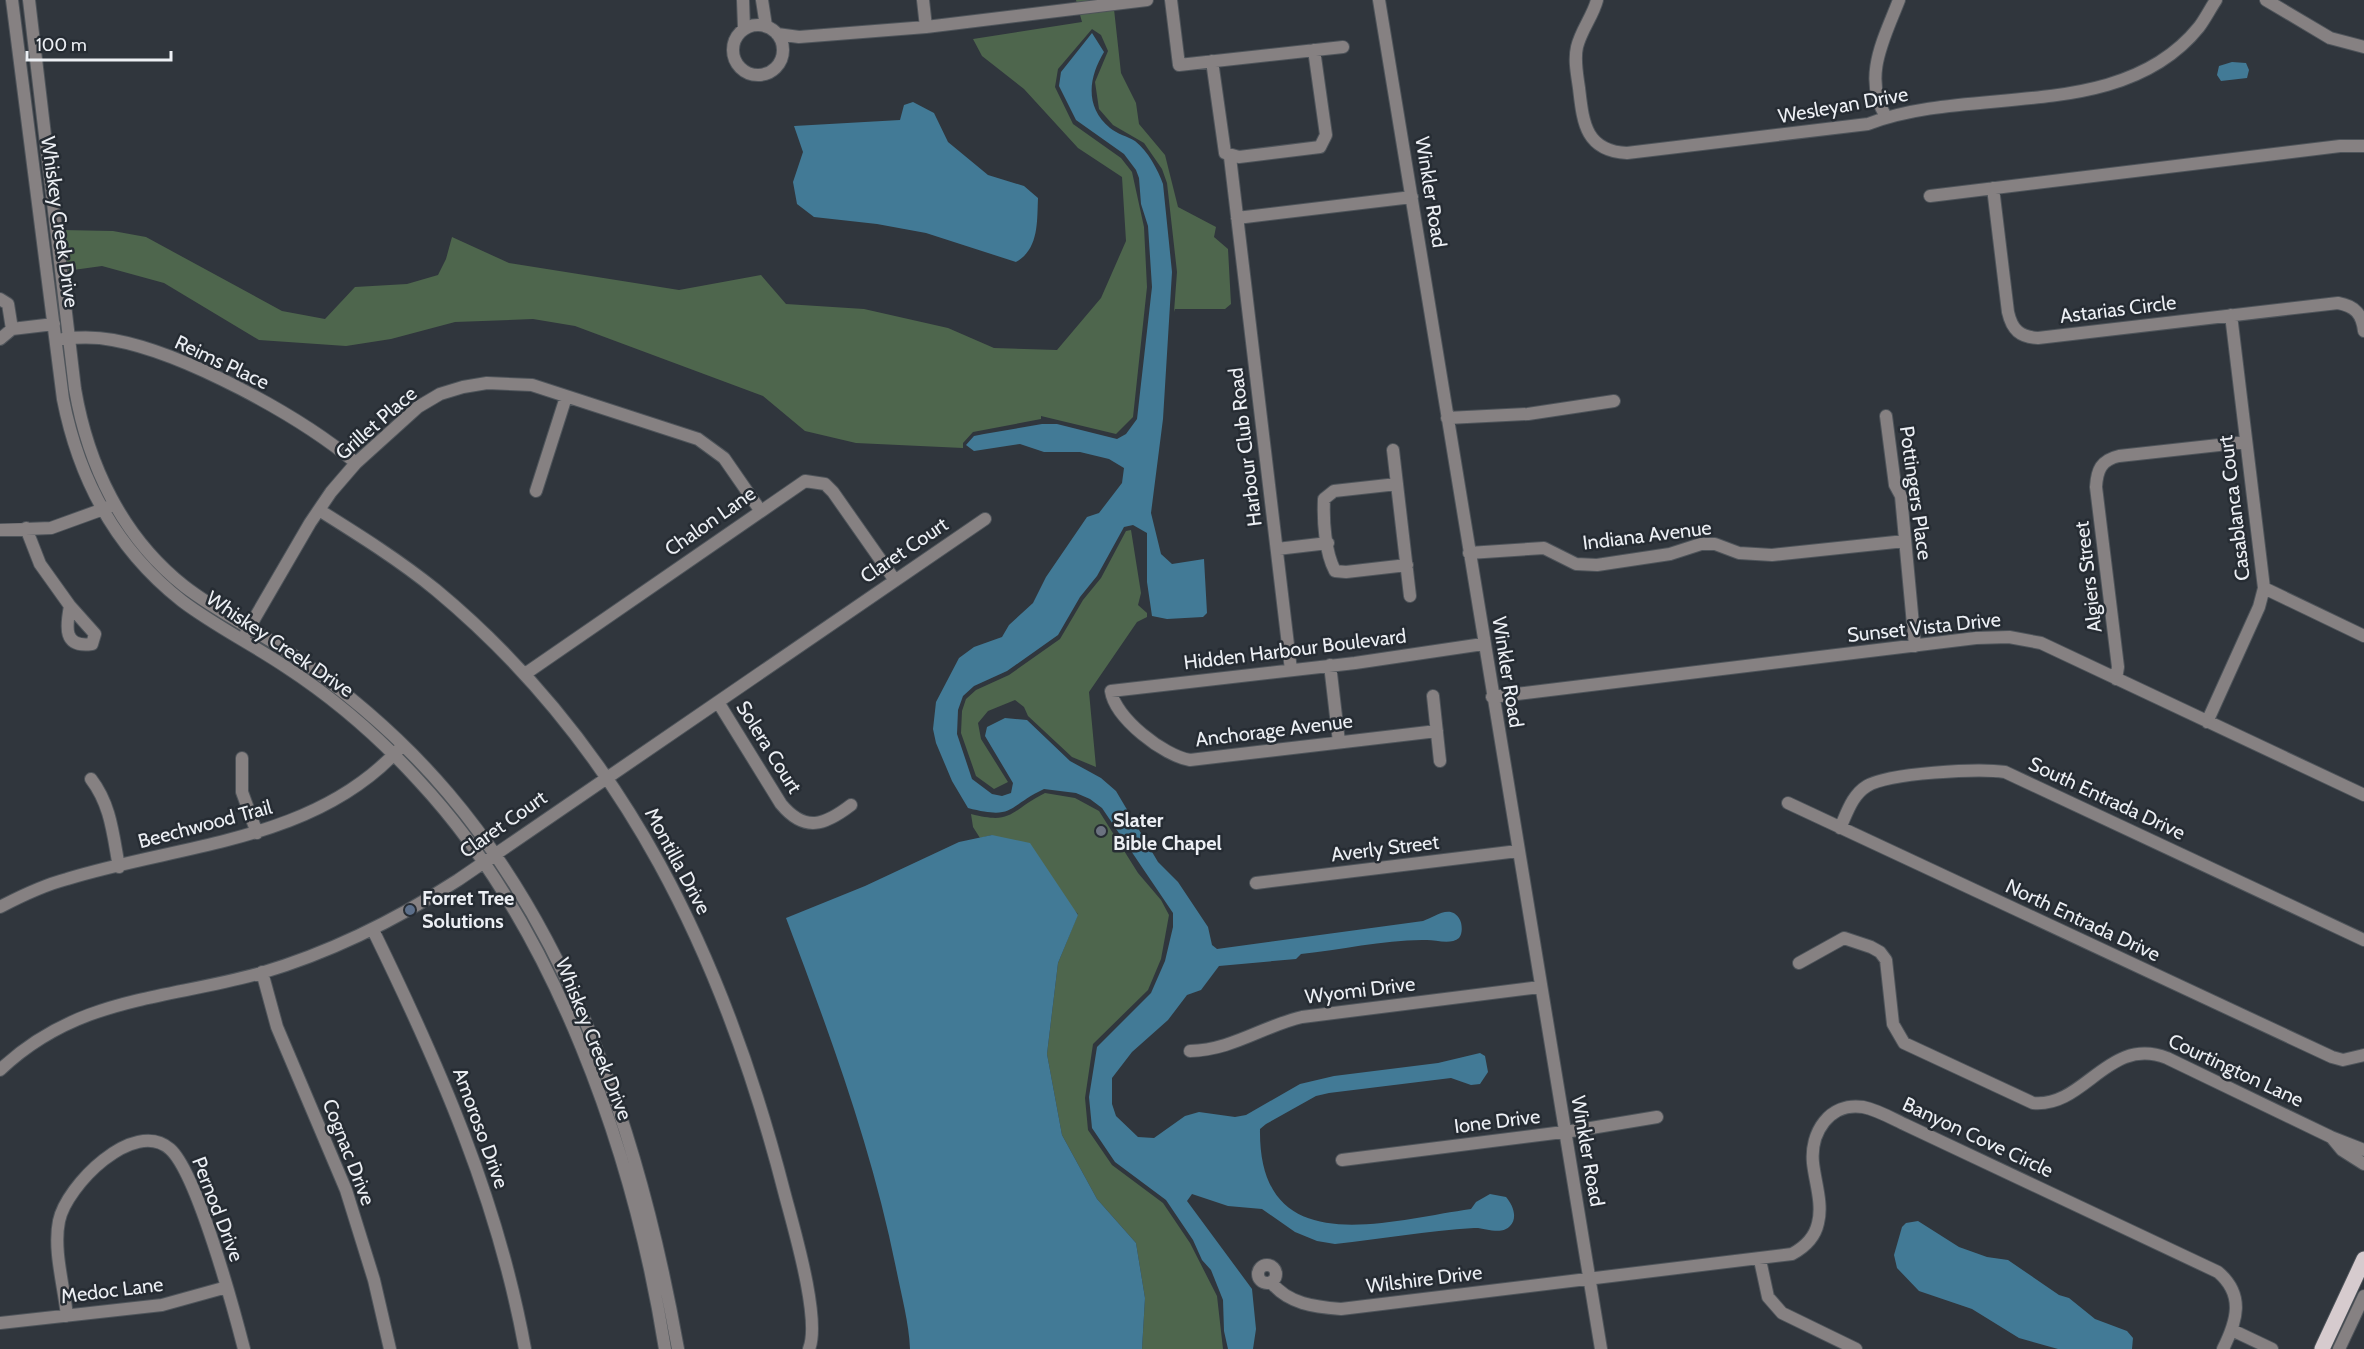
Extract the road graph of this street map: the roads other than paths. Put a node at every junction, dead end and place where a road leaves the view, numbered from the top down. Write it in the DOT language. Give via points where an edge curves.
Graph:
graph roads {
  1 [pos="12,0"];
  2 [pos="29,0"];
  3 [pos="743,0"];
  4 [pos="762,0"];
  5 [pos="923,0"];
  6 [pos="1147,0"];
  7 [pos="1171,0"];
  8 [pos="1379,0"];
  9 [pos="1597,0"];
  10 [pos="1899,0"];
  11 [pos="2216,0"];
  12 [pos="2266,0"];
  13 [pos="926,27"];
  14 [pos="744,28"];
  15 [pos="771,30"];
  16 [pos="799,37"];
  17 [pos="1343,47"];
  18 [pos="2364,47"];
  19 [pos="782,49"];
  20 [pos="1314,50"];
  21 [pos="1212,62"];
  22 [pos="1886,117"];
  23 [pos="2364,146"];
  24 [pos="1230,157"];
  25 [pos="1993,188"];
  26 [pos="1930,196"];
  27 [pos="1412,197"];
  28 [pos="1237,218"];
  29 [pos="0,299"];
  30 [pos="2231,315"];
  31 [pos="54,324"];
  32 [pos="2363,326"];
  33 [pos="12,329"];
  34 [pos="0,339"];
  35 [pos="69,339"];
  36 [pos="56,340"];
  37 [pos="566,397"];
  38 [pos="1614,401"];
  39 [pos="1886,416"];
  40 [pos="1447,418"];
  41 [pos="2246,442"];
  42 [pos="1393,450"];
  43 [pos="356,463"];
  44 [pos="1397,484"];
  45 [pos="536,491"];
  46 [pos="115,505"];
  47 [pos="319,510"];
  48 [pos="760,510"];
  49 [pos="103,511"];
  50 [pos="985,519"];
  51 [pos="26,528"];
  52 [pos="0,530"];
  53 [pos="1905,542"];
  54 [pos="1328,543"];
  55 [pos="1277,549"];
  56 [pos="1469,553"];
  57 [pos="1407,565"];
  58 [pos="894,579"];
  59 [pos="2264,588"];
  60 [pos="1410,596"];
  61 [pos="70,606"];
  62 [pos="250,628"];
  63 [pos="2364,636"];
  64 [pos="242,639"];
  65 [pos="1483,644"];
  66 [pos="1915,646"];
  67 [pos="1330,666"];
  68 [pos="1291,670"];
  69 [pos="525,674"];
  70 [pos="2116,679"];
  71 [pos="1112,692"];
  72 [pos="1433,696"];
  73 [pos="1492,697"];
  74 [pos="718,702"];
  75 [pos="2207,722"];
  76 [pos="1437,731"];
  77 [pos="1339,742"];
  78 [pos="403,745"];
  79 [pos="394,755"];
  80 [pos="242,758"];
  81 [pos="1440,760"];
  82 [pos="608,776"];
  83 [pos="91,779"];
  84 [pos="2364,795"];
  85 [pos="1788,803"];
  86 [pos="851,805"];
  87 [pos="1840,828"];
  88 [pos="256,833"];
  89 [pos="1518,851"];
  90 [pos="495,853"];
  91 [pos="484,860"];
  92 [pos="119,867"];
  93 [pos="1256,883"];
  94 [pos="0,907"];
  95 [pos="373,930"];
  96 [pos="2364,940"];
  97 [pos="1799,963"];
  98 [pos="262,972"];
  99 [pos="1540,987"];
  100 [pos="1190,1051"];
  101 [pos="2364,1055"];
  102 [pos="0,1070"];
  103 [pos="1657,1117"];
  104 [pos="1565,1132"];
  105 [pos="2331,1137"];
  106 [pos="2364,1150"];
  107 [pos="1342,1160"];
  108 [pos="2364,1164"];
  109 [pos="2364,1259"];
  110 [pos="1760,1260"];
  111 [pos="1590,1279"];
  112 [pos="1271,1282"];
  113 [pos="227,1287"];
  114 [pos="2364,1296"];
  115 [pos="67,1316"];
  116 [pos="0,1323"];
  117 [pos="2232,1330"];
  118 [pos="809,1347"];
  119 [pos="243,1349"];
  120 [pos="390,1349"];
  121 [pos="525,1349"];
  122 [pos="665,1349"];
  123 [pos="678,1349"];
  124 [pos="1601,1349"];
  125 [pos="1856,1349"];
  126 [pos="2223,1349"];
  127 [pos="2272,1349"];
  128 [pos="2322,1349"];
  129 [pos="2339,1349"];
  1 -- 31 [label="street, Whiskey Creek Drive"];
  2 -- 35 [label="street, Whiskey Creek Drive"];
  3 -- 14 [label="street"];
  4 -- 15 [label="street"];
  5 -- 13 [label="street"];
  6 -- 13 [label="street"];
  7 -- 21 [label="street" via="1179,65"];
  8 -- 27 [label="street, Winkler Road"];
  9 -- 22 [label="street, Wesleyan Drive" via="1578,44 1576,69 1583,121 1595,142 1610,150 1628,153 1772,136 1868,124"];
  10 -- 22 [label="street" via="1878,53 1874,85"];
  11 -- 22 [label="street, Wesleyan Drive" via="2199,28 2169,55 2150,68 2103,87"];
  12 -- 18 [label="street" via="2330,38"];
  13 -- 16 [label="street"];
  14 -- 15 [label="street" via="759,25"];
  14 -- 19 [label="street" via="733,47 734,59 745,71 770,71 780,60"];
  15 -- 16 [label="street"];
  15 -- 19 [label="street"];
  16 -- 19 [label="street"];
  17 -- 20 [label="street"];
  20 -- 21 [label="street"];
  20 -- 24 [label="street" via="1324,143 1320,147"];
  21 -- 24 [label="street, Harbour Club Road" via="1225,153"];
  23 -- 25 [label="street"];
  24 -- 28 [label="street, Harbour Club Road"];
  25 -- 26 [label="street"];
  25 -- 30 [label="street, Astarias Circle" via="2008,312 2017,333 2038,338"];
  27 -- 28 [label="street"];
  27 -- 40 [label="street, Winkler Road"];
  28 -- 55 [label="street, Harbour Club Road"];
  29 -- 33 [label="street" via="8,304"];
  30 -- 32 [label="street, Astarias Circle" via="2338,303 2358,311"];
  30 -- 41 [label="street, Casablanca Court"];
  31 -- 33 [label="street"];
  31 -- 36 [label="street, Whiskey Creek Drive"];
  33 -- 34 [label="street"];
  35 -- 36 [label="street, Reims Place"];
  35 -- 43 [label="street, Reims Place" via="122,342 207,374 288,416 328,440"];
  35 -- 46 [label="street, Whiskey Creek Drive" via="86,440"];
  36 -- 49 [label="street, Whiskey Creek Drive" via="63,399 75,448"];
  37 -- 43 [label="street, Grillet Place" via="510,382 487,382 452,390 418,407"];
  37 -- 45 [label="street"];
  37 -- 48 [label="street, Grillet Place" via="708,444 724,458"];
  38 -- 40 [label="street" via="1528,414"];
  39 -- 53 [label="street, Pottingers Place"];
  40 -- 56 [label="street, Winkler Road"];
  41 -- 59 [label="street, Casablanca Court"];
  41 -- 70 [label="street, Algiers Street" via="2119,456 2108,459 2097,471 2118,667"];
  42 -- 44 [label="street"];
  43 -- 47 [label="street, Grillet Place"];
  44 -- 54 [label="street" via="1334,491 1324,499"];
  44 -- 57 [label="street"];
  46 -- 49 [label="street"];
  46 -- 62 [label="street, Whiskey Creek Drive" via="138,539 175,578"];
  47 -- 62 [label="street, Grillet Place"];
  47 -- 69 [label="street, Montilla Drive" via="435,590"];
  48 -- 58 [label="street, Chalon Lane" via="805,481 825,484"];
  48 -- 69 [label="street, Chalon Lane"];
  49 -- 51 [label="street" via="51,528"];
  49 -- 64 [label="street, Whiskey Creek Drive" via="133,554 165,587"];
  50 -- 58 [label="street, Claret Court"];
  51 -- 52 [label="street"];
  51 -- 61 [label="street" via="40,564"];
  53 -- 56 [label="street, Indiana Avenue" via="1772,555 1739,553 1715,544 1701,544 1670,554 1597,565 1576,564 1544,548"];
  53 -- 66 [label="street, Pottingers Place"];
  54 -- 55 [label="street"];
  54 -- 57 [label="street" via="1335,571"];
  55 -- 68 [label="street, Harbour Club Road"];
  56 -- 65 [label="street, Winkler Road"];
  57 -- 60 [label="street"];
  58 -- 74 [label="street, Claret Court"];
  59 -- 63 [label="street"];
  59 -- 75 [label="street, Casablanca Court"];
  62 -- 64 [label="street, Grillet Place"];
  62 -- 78 [label="street, Whiskey Creek Drive" via="335,686"];
  64 -- 79 [label="street, Whiskey Creek Drive" via="312,685"];
  65 -- 67 [label="street, Hidden Harbour Boulevard"];
  65 -- 73 [label="street, Winkler Road"];
  66 -- 70 [label="street, Sunset Vista Drive" via="1976,638 2021,638 2041,643"];
  66 -- 73 [label="street, Sunset Vista Drive"];
  67 -- 68 [label="street, Hidden Harbour Boulevard"];
  67 -- 77 [label="street"];
  68 -- 71 [label="street, Hidden Harbour Boulevard"];
  69 -- 82 [label="street, Montilla Drive"];
  70 -- 75 [label="street, Sunset Vista Drive"];
  71 -- 77 [label="street, Anchorage Avenue" via="1113,703 1124,718 1179,758 1200,759"];
  72 -- 76 [label="street"];
  73 -- 89 [label="street, Winkler Road"];
  74 -- 82 [label="street, Claret Court"];
  74 -- 86 [label="street, Solera Court" via="792,816 805,822 822,822"];
  75 -- 84 [label="street, Sunset Vista Drive"];
  76 -- 77 [label="street, Anchorage Avenue"];
  76 -- 81 [label="street"];
  78 -- 79 [label="street, Beechwood Trail"];
  78 -- 90 [label="street, Whiskey Creek Drive" via="448,793"];
  79 -- 88 [label="street, Beechwood Trail" via="375,774 346,792"];
  79 -- 91 [label="street, Whiskey Creek Drive"];
  80 -- 88 [label="street" via="242,792"];
  82 -- 90 [label="street, Claret Court"];
  82 -- 118 [label="street, Montilla Drive" via="673,888 716,983 743,1056 791,1217 812,1318"];
  83 -- 92 [label="street" via="104,796"];
  85 -- 87 [label="street, North Entrada Drive"];
  87 -- 96 [label="street, South Entrada Drive" via="1860,792 1878,781 1957,771 2005,772"];
  87 -- 101 [label="street, North Entrada Drive" via="2332,1057 2343,1060"];
  88 -- 92 [label="street, Beechwood Trail"];
  89 -- 93 [label="street, Averly Street"];
  89 -- 99 [label="street, Winkler Road"];
  90 -- 91 [label="street, Claret Court"];
  90 -- 123 [label="street, Whiskey Creek Drive" via="562,972 611,1092 654,1232"];
  91 -- 95 [label="street, Claret Court" via="427,900"];
  91 -- 122 [label="street, Whiskey Creek Drive" via="546,970 596,1091 638,1226"];
  92 -- 94 [label="street, Beechwood Trail" via="66,879"];
  95 -- 98 [label="street, Claret Court"];
  95 -- 121 [label="street, Amoroso Drive" via="423,1032 467,1139 500,1241"];
  97 -- 105 [label="street, Courtington Lane" via="1844,938 1880,952 1886,960 1893,1024 1904,1043 2034,1103 2055,1101 2123,1057 2144,1052 2167,1058"];
  98 -- 102 [label="street, Claret Court" via="113,1005 44,1036"];
  98 -- 120 [label="street, Cognac Drive" via="276,1027 349,1199"];
  99 -- 100 [label="street, Wyomi Drive" via="1302,1017 1227,1047"];
  99 -- 104 [label="street, Winkler Road"];
  103 -- 104 [label="street, Ione Drive"];
  104 -- 107 [label="street, Ione Drive"];
  104 -- 111 [label="street, Winkler Road"];
  105 -- 106 [label="street, Courtington Lane"];
  105 -- 108 [label="street, Courtington Lane" via="2342,1150"];
  109 -- 128 [label="main road"];
  110 -- 111 [label="street, Banyon Cove Circle"];
  110 -- 117 [label="street, Banyon Cove Circle" via="1792,1254 1816,1231 1819,1210 1812,1153 1817,1132 1841,1109 1863,1107 2218,1272 2227,1279 2236,1299"];
  110 -- 125 [label="street" via="1768,1297 1782,1313"];
  111 -- 112 [label="street, Wilshire Drive" via="1341,1309 1300,1302 1278,1291"];
  111 -- 124 [label="street, Winkler Road"];
  113 -- 115 [label="street, Medoc Lane" via="162,1305"];
  113 -- 115 [label="street, Pernod Drive" via="176,1155 158,1142 136,1142 113,1154 89,1174 61,1213 59,1245"];
  113 -- 119 [label="street, Pernod Drive"];
  114 -- 129 [label="street"];
  115 -- 116 [label="street, Medoc Lane"];
  117 -- 126 [label="street, Banyon Cove Circle"];
  117 -- 127 [label="street"];
}
